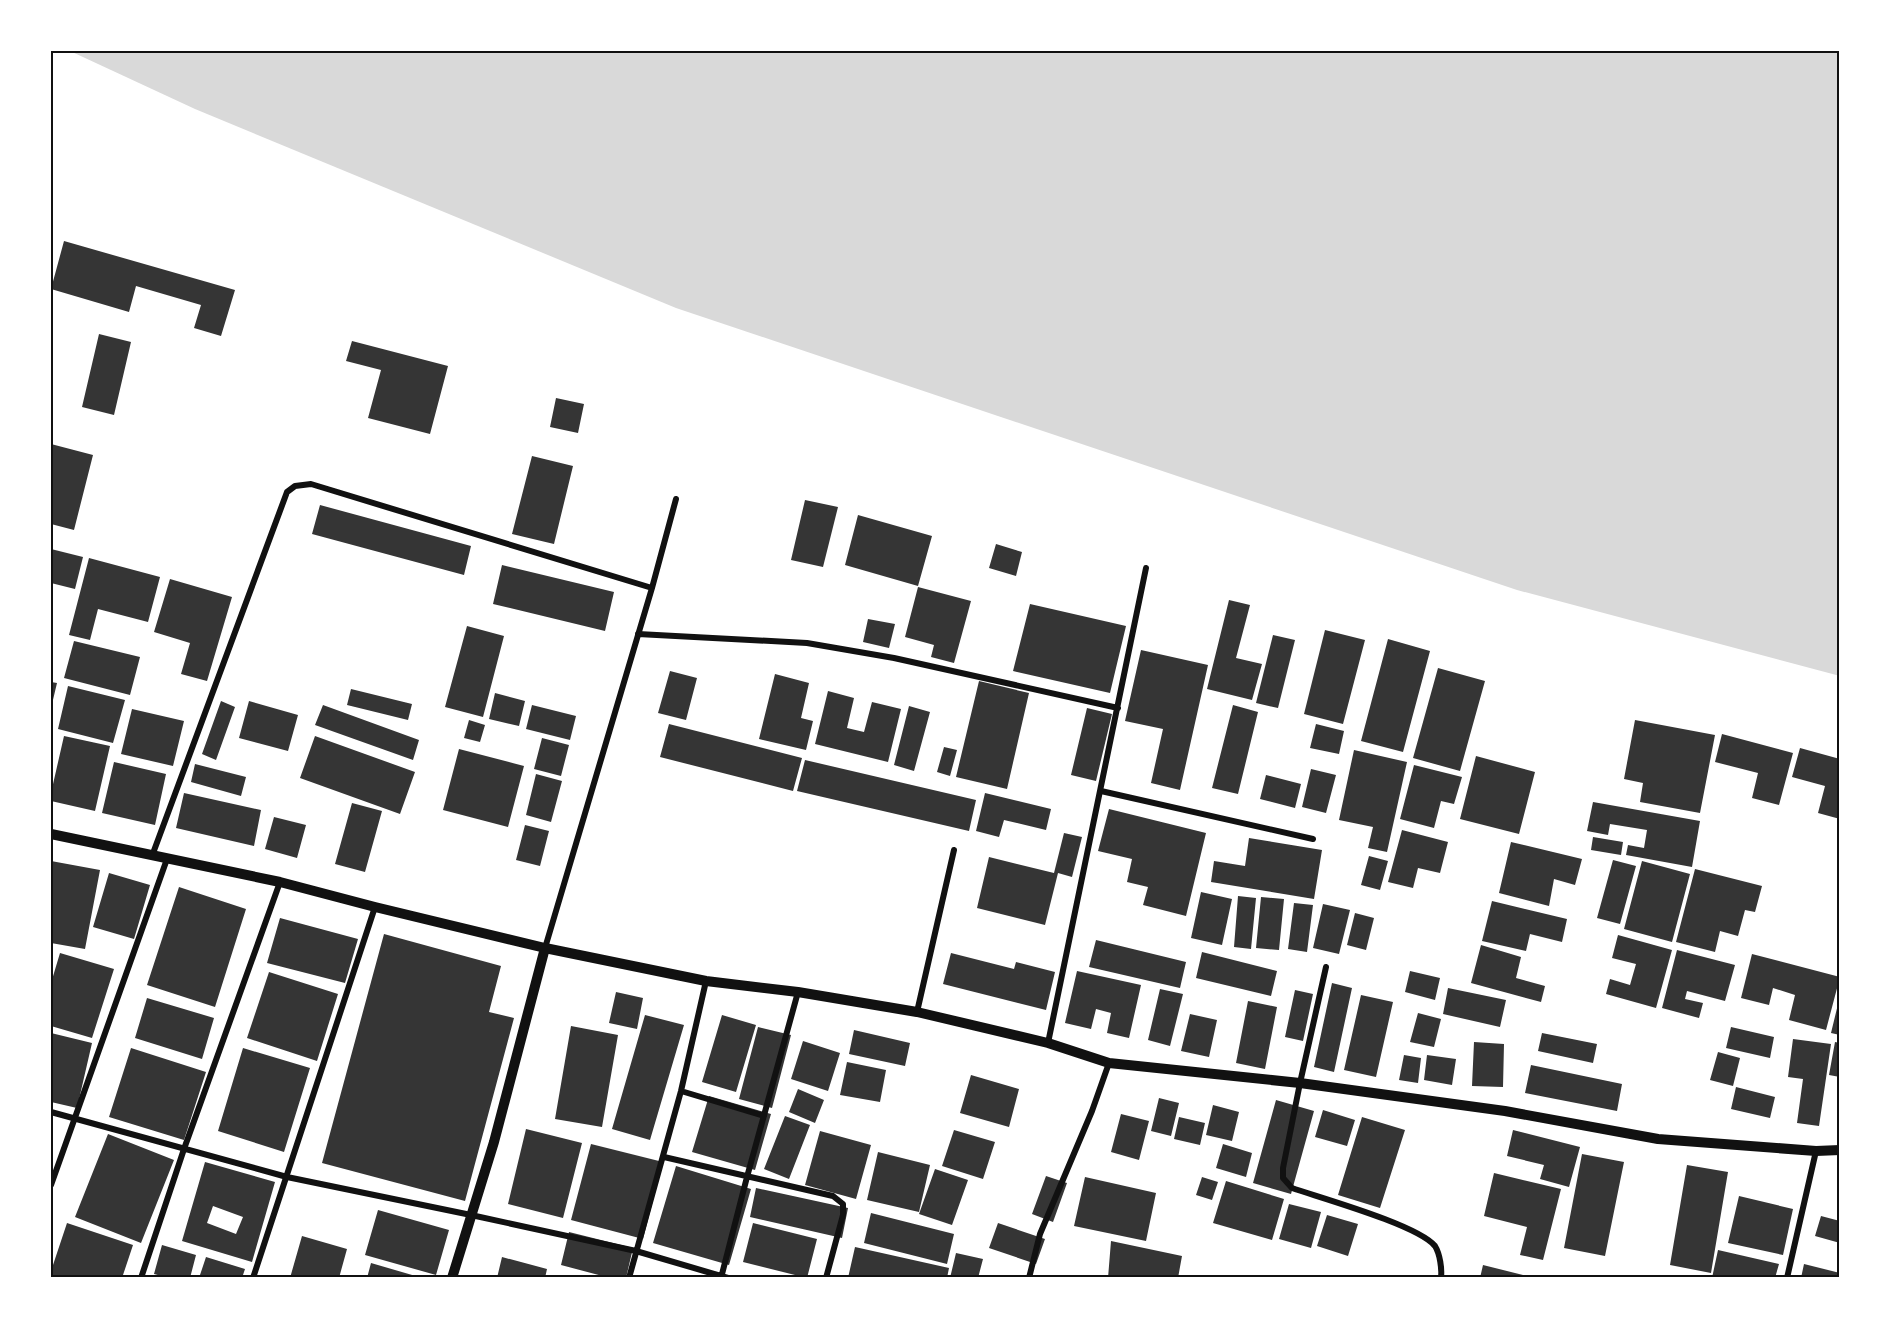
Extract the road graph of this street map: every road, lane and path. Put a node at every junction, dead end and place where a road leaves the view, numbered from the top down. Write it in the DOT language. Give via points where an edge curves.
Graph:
graph roads {
  1 [pos="676,499"];
  2 [pos="1146,568"];
  3 [pos="652,588"];
  4 [pos="638,634"];
  5 [pos="1118,708"];
  6 [pos="1101,791"];
  7 [pos="51,834"];
  8 [pos="1313,839"];
  9 [pos="954,850"];
  10 [pos="152,856"];
  11 [pos="167,859"];
  12 [pos="280,882"];
  13 [pos="375,908"];
  14 [pos="545,948"];
  15 [pos="1326,967"];
  16 [pos="706,981"];
  17 [pos="798,992"];
  18 [pos="917,1012"];
  19 [pos="1048,1043"];
  20 [pos="1109,1063"];
  21 [pos="1300,1083"];
  22 [pos="681,1091"];
  23 [pos="51,1112"];
  24 [pos="764,1116"];
  25 [pos="74,1119"];
  26 [pos="184,1149"];
  27 [pos="1840,1150"];
  28 [pos="1816,1151"];
  29 [pos="664,1157"];
  30 [pos="287,1177"];
  31 [pos="747,1177"];
  32 [pos="51,1185"];
  33 [pos="471,1215"];
  34 [pos="636,1251"];
  35 [pos="724,1277"];
  36 [pos="141,1278"];
  37 [pos="253,1278"];
  38 [pos="452,1278"];
  39 [pos="629,1278"];
  40 [pos="826,1278"];
  41 [pos="1029,1278"];
  42 [pos="1441,1278"];
  43 [pos="1787,1278"];
  1 -- 3 [label="street"];
  2 -- 5 [label="street"];
  3 -- 4 [label="street"];
  3 -- 10 [label="street" via="311,484 295,486 286,492"];
  4 -- 5 [label="street" via="807,644 904,660"];
  4 -- 14 [label="street"];
  5 -- 6 [label="street"];
  6 -- 8 [label="street"];
  6 -- 19 [label="street"];
  7 -- 10 [label="street"];
  9 -- 18 [label="street"];
  10 -- 11 [label="street"];
  11 -- 12 [label="street"];
  11 -- 25 [label="street"];
  12 -- 13 [label="street"];
  12 -- 26 [label="street"];
  13 -- 14 [label="street"];
  13 -- 30 [label="street"];
  14 -- 16 [label="street"];
  14 -- 33 [label="street"];
  15 -- 21 [label="street"];
  16 -- 17 [label="street"];
  16 -- 22 [label="street"];
  17 -- 18 [label="street"];
  17 -- 24 [label="street"];
  18 -- 19 [label="street"];
  19 -- 20 [label="street"];
  20 -- 21 [label="street"];
  20 -- 41 [label="street" via="1040,1234"];
  21 -- 28 [label="street" via="1505,1111 1658,1139"];
  21 -- 42 [label="street" via="1283,1178 1292,1188 1416,1232 1435,1246"];
  22 -- 24 [label="street"];
  22 -- 29 [label="street"];
  23 -- 25 [label="street"];
  24 -- 31 [label="street"];
  25 -- 26 [label="street"];
  25 -- 32 [label="street"];
  26 -- 30 [label="street"];
  26 -- 36 [label="street"];
  27 -- 28 [label="street"];
  28 -- 43 [label="street"];
  29 -- 31 [label="street"];
  29 -- 34 [label="street"];
  30 -- 33 [label="street"];
  30 -- 37 [label="street"];
  31 -- 35 [label="street"];
  31 -- 40 [label="street" via="833,1196 843,1204"];
  33 -- 34 [label="street"];
  33 -- 38 [label="street"];
  34 -- 35 [label="street"];
  34 -- 39 [label="street"];
}
